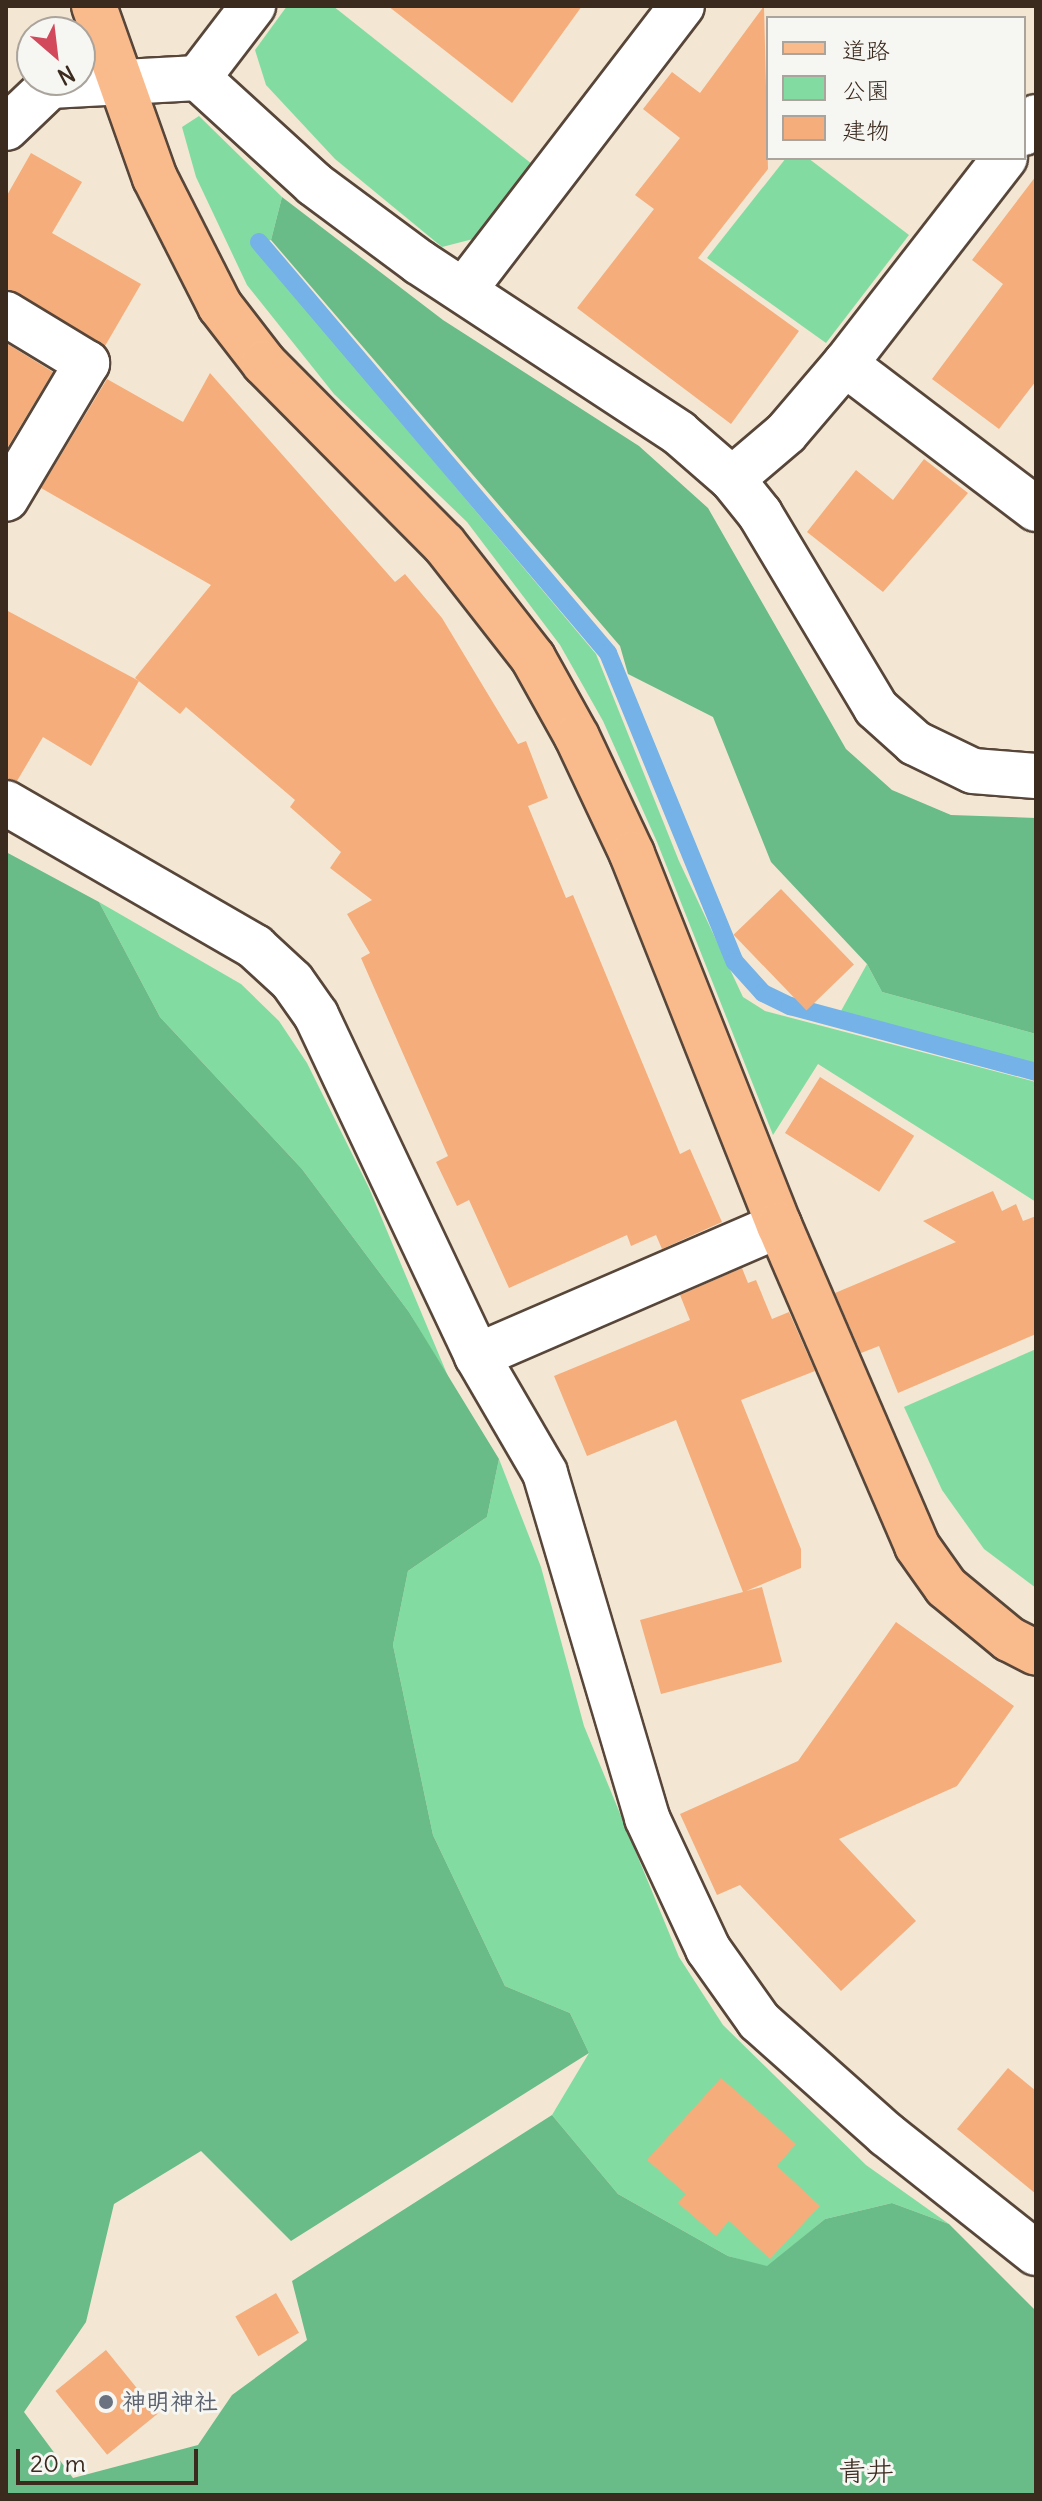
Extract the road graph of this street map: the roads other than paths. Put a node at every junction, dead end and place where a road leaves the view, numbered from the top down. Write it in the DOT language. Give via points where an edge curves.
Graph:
graph roads {
  1 [pos="94,6"];
  2 [pos="253,6"];
  3 [pos="682,6"];
  4 [pos="198,78"];
  5 [pos="122,80"];
  6 [pos="6,128"];
  7 [pos="1005,160"];
  8 [pos="464,290"];
  9 [pos="6,314"];
  10 [pos="845,364"];
  11 [pos="732,479"];
  12 [pos="6,499"];
  13 [pos="1036,509"];
  14 [pos="1036,776"];
  15 [pos="6,803"];
  16 [pos="779,1225"];
  17 [pos="477,1356"];
  18 [pos="1036,1653"];
  19 [pos="1036,2253"];
  1 -- 5 [label="main road"];
  2 -- 4 [label="street"];
  3 -- 8 [label="street"];
  4 -- 5 [label="street"];
  4 -- 8 [label="street" via="314,184"];
  5 -- 6 [label="street" via="50,86"];
  5 -- 16 [label="main road" via="155,178 220,306 264,363 444,544 533,658 632,854"];
  7 -- 10 [label="street"];
  8 -- 11 [label="street" via="679,433"];
  9 -- 12 [label="street" via="87,363"];
  10 -- 11 [label="street" via="786,433"];
  10 -- 13 [label="street"];
  11 -- 14 [label="street" via="760,514 876,708 915,743 973,771"];
  15 -- 17 [label="street" via="255,947 292,981 316,1015 376,1136"];
  16 -- 17 [label="street"];
  16 -- 18 [label="main road" via="917,1546 946,1587 1009,1639"];
  17 -- 19 [label="street" via="545,1473 647,1818 729,1984 759,2021 887,2135"];
}
